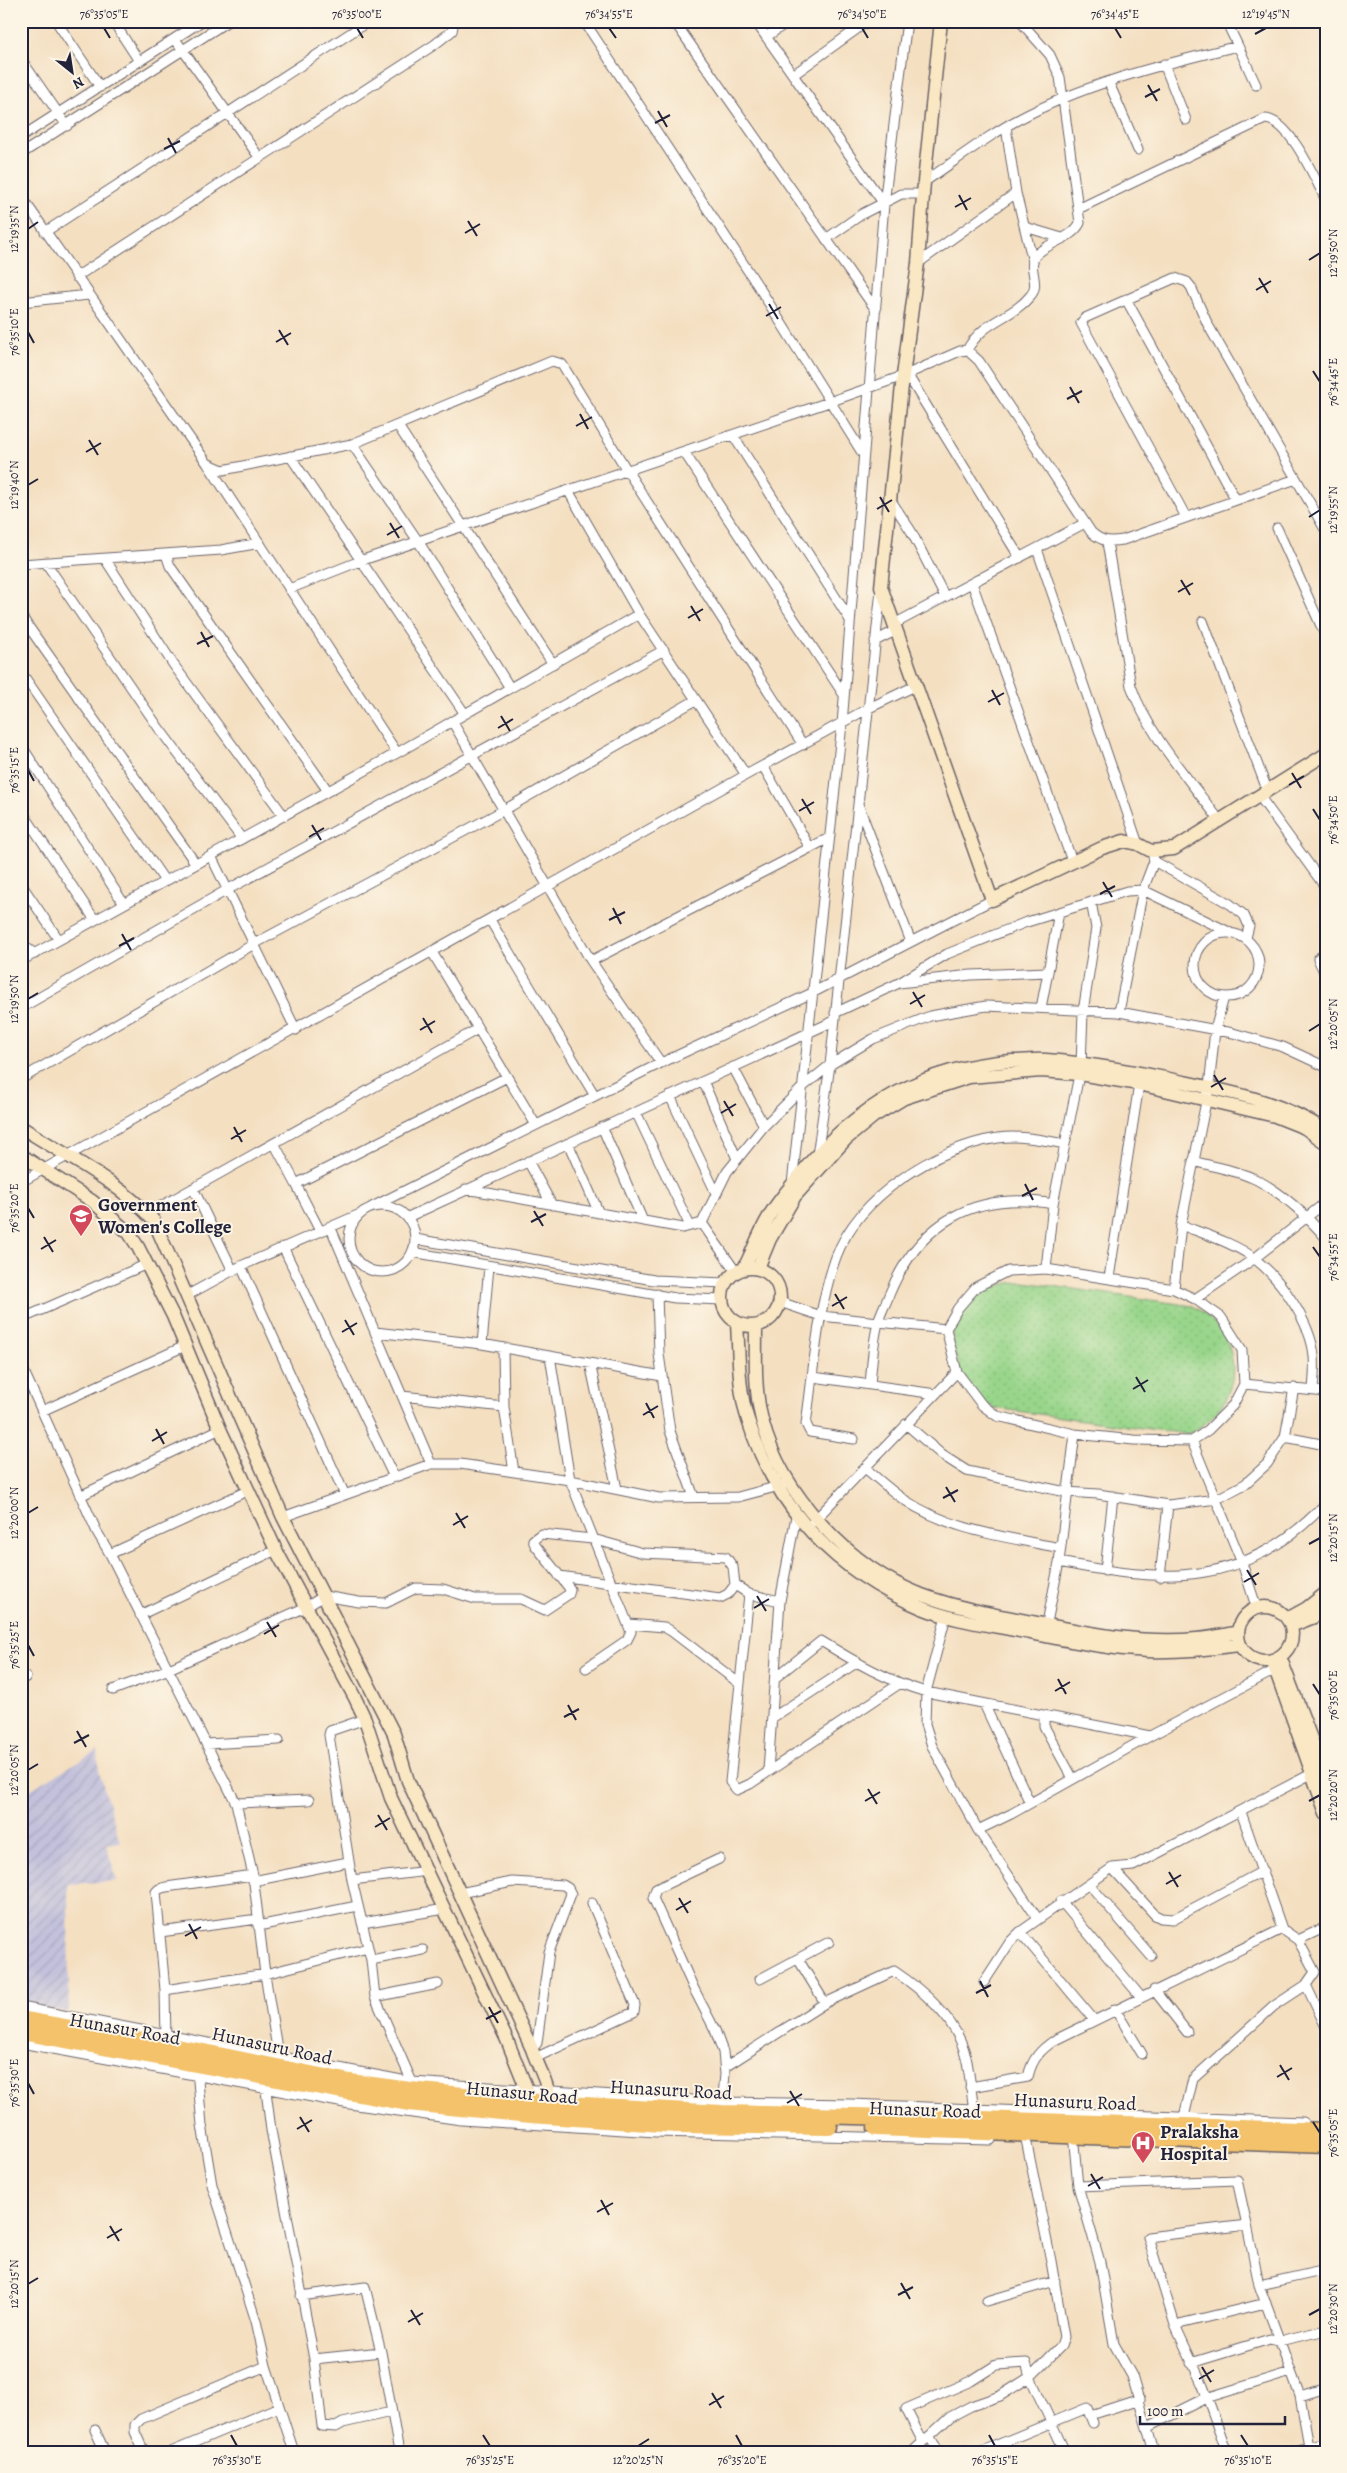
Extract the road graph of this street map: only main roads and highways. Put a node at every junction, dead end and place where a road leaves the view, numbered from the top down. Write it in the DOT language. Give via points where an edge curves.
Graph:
graph roads {
  1 [pos="21,2019"];
  2 [pos="21,2032"];
  3 [pos="271,2071"];
  4 [pos="539,2103"];
  5 [pos="1326,2130"];
  6 [pos="1024,2131"];
  7 [pos="1326,2145"];
  1 -- 3 [label="highway, Hunasuru Road" via="166,2040"];
  2 -- 3 [label="highway, Hunasur Road" via="197,2068"];
  3 -- 4 [label="highway, Hunasuru Road"];
  3 -- 4 [label="highway, Hunasur Road" via="408,2103"];
  4 -- 6 [label="highway, Hunasuru Road" via="722,2108"];
  4 -- 6 [label="highway, Hunasur Road" via="677,2125"];
  5 -- 6 [label="highway, Hunasuru Road" via="1183,2121"];
  6 -- 7 [label="highway, Hunasur Road"];
}
